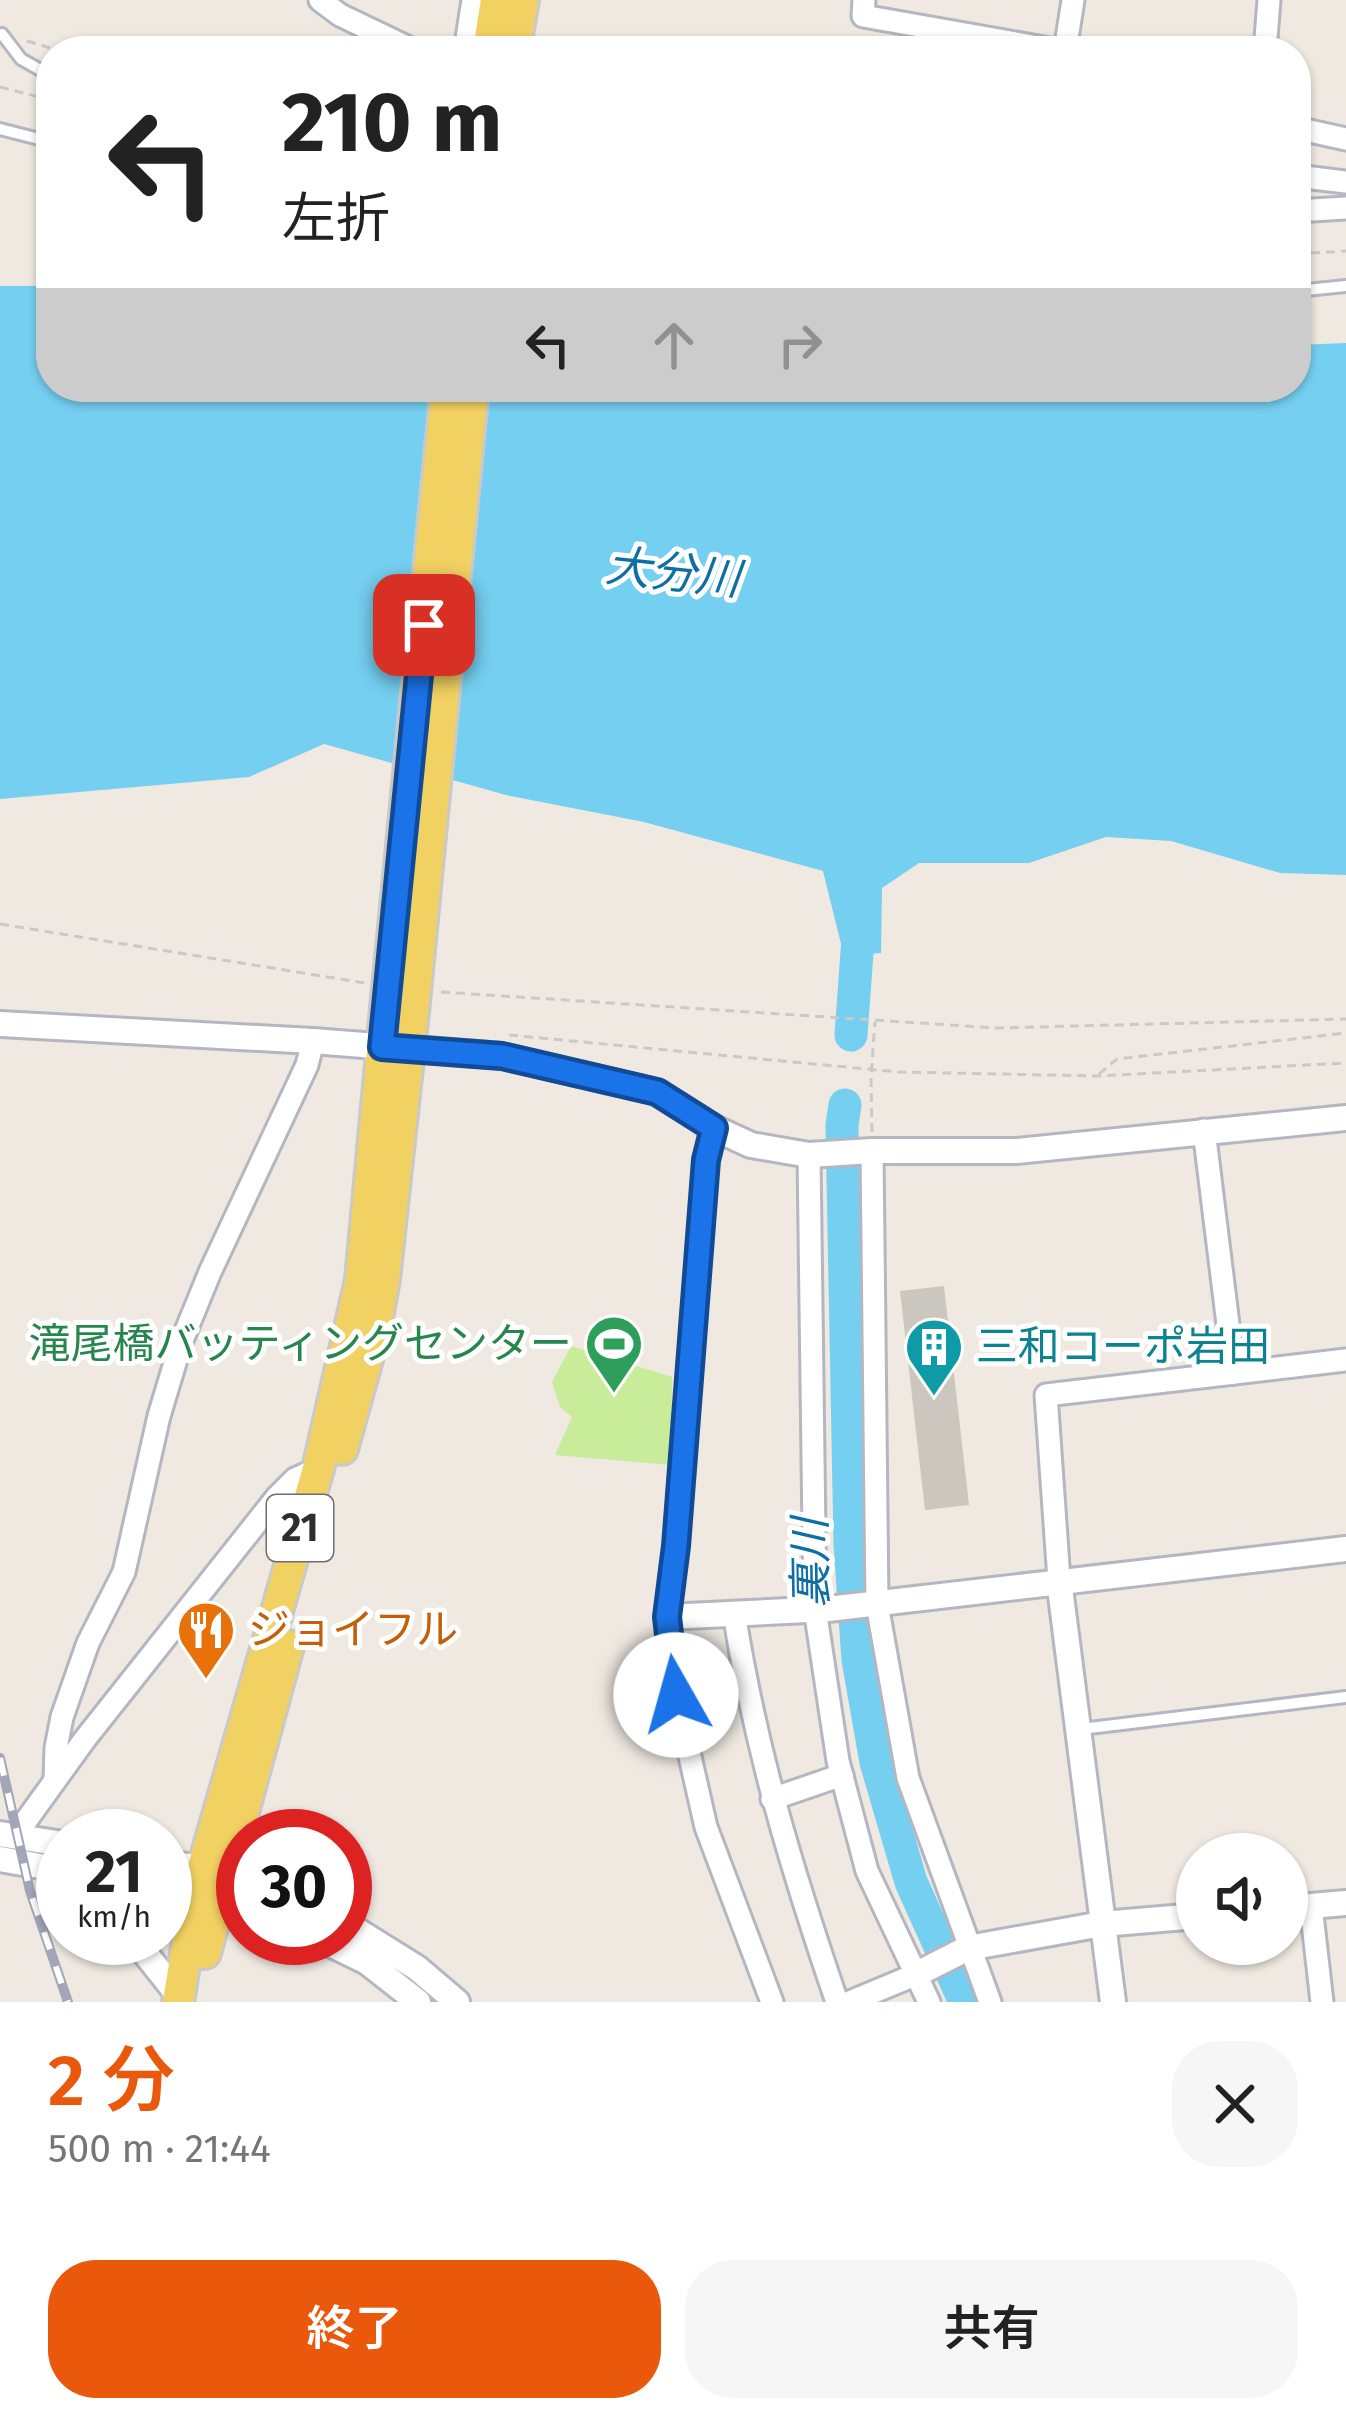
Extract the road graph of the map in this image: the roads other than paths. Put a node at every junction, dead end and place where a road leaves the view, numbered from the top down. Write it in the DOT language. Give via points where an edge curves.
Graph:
graph roads {
  1 [pos="320,0"];
  2 [pos="473,0"];
  3 [pos="496,0"];
  4 [pos="523,0"];
  5 [pos="864,0"];
  6 [pos="1072,0"];
  7 [pos="1269,0"];
  8 [pos="2,34"];
  9 [pos="384,36"];
  10 [pos="467,36"];
  11 [pos="490,36"];
  12 [pos="517,36"];
  13 [pos="977,36"];
  14 [pos="1066,36"];
  15 [pos="1266,36"];
  16 [pos="36,68"];
  17 [pos="0,129"];
  18 [pos="1311,131"];
  19 [pos="36,138"];
  20 [pos="1346,139"];
  21 [pos="1311,178"];
  22 [pos="1346,182"];
  23 [pos="1346,208"];
  24 [pos="1311,210"];
  25 [pos="1346,286"];
  26 [pos="1311,290"];
  27 [pos="445,402"];
  28 [pos="471,402"];
  29 [pos="399,1010"];
  30 [pos="0,1024"];
  31 [pos="313,1041"];
  32 [pos="396,1049"];
  33 [pos="1346,1118"];
  34 [pos="714,1128"];
  35 [pos="1204,1130"];
  36 [pos="867,1151"];
  37 [pos="822,1154"];
  38 [pos="1346,1360"];
  39 [pos="1234,1372"];
  40 [pos="318,1469"];
  41 [pos="1346,1549"];
  42 [pos="1058,1580"];
  43 [pos="872,1604"];
  44 [pos="822,1609"];
  45 [pos="734,1613"];
  46 [pos="667,1617"];
  47 [pos="1346,1696"];
  48 [pos="1079,1730"];
  49 [pos="842,1775"];
  50 [pos="55,1779"];
  51 [pos="772,1799"];
  52 [pos="240,1809"];
  53 [pos="243,1809"];
  54 [pos="8,1835"];
  55 [pos="0,1859"];
  56 [pos="36,1865"];
  57 [pos="1346,1903"];
  58 [pos="216,1906"];
  59 [pos="1308,1906"];
  60 [pos="1176,1918"];
  61 [pos="1102,1924"];
  62 [pos="372,1940"];
  63 [pos="1308,1944"];
  64 [pos="965,1949"];
  65 [pos="156,1965"];
  66 [pos="371,1965"];
  67 [pos="923,1970"];
  68 [pos="185,2000"];
  69 [pos="418,2002"];
  70 [pos="457,2002"];
  71 [pos="772,2002"];
  72 [pos="837,2002"];
  73 [pos="851,2002"];
  74 [pos="929,2002"];
  75 [pos="990,2002"];
  76 [pos="1113,2002"];
  77 [pos="1322,2002"];
  1 -- 9 [label="street"];
  2 -- 10 [label="street"];
  3 -- 11 [label="main road"];
  4 -- 12 [label="main road"];
  5 -- 13 [label="street" via="862,16"];
  6 -- 14 [label="street"];
  7 -- 15 [label="street"];
  8 -- 16 [label="lane"];
  17 -- 19 [label="lane"];
  18 -- 20 [label="street"];
  21 -- 22 [label="street"];
  23 -- 24 [label="street"];
  25 -- 26 [label="lane"];
  27 -- 29 [label="main road, 21, bridge"];
  28 -- 29 [label="main road, 21, bridge"];
  29 -- 32 [label="main road, 21"];
  30 -- 31 [label="street"];
  31 -- 32 [label="street"];
  31 -- 50 [label="street" via="181,1343 124,1571 62,1717"];
  32 -- 34 [label="street" via="502,1056 657,1092"];
  32 -- 40 [label="main road, 21" via="361,1280"];
  32 -- 53 [label="main road, 21" via="374,1334"];
  33 -- 35 [label="street"];
  34 -- 37 [label="street" via="751,1145"];
  34 -- 46 [label="street"];
  35 -- 36 [label="street" via="1016,1151"];
  35 -- 39 [label="street"];
  36 -- 37 [label="street"];
  36 -- 43 [label="street"];
  37 -- 44 [label="street"];
  38 -- 39 [label="street"];
  39 -- 42 [label="street" via="1046,1395"];
  40 -- 50 [label="street" via="277,1497"];
  40 -- 52 [label="main road, 21"];
  41 -- 42 [label="street"];
  42 -- 43 [label="street"];
  42 -- 48 [label="street"];
  43 -- 44 [label="street"];
  43 -- 64 [label="street" via="908,1778"];
  44 -- 45 [label="street"];
  44 -- 49 [label="street"];
  45 -- 46 [label="street"];
  45 -- 51 [label="street"];
  46 -- 71 [label="street" via="706,1827"];
  47 -- 48 [label="lane"];
  48 -- 61 [label="street"];
  49 -- 51 [label="street"];
  49 -- 67 [label="street" via="867,1870"];
  50 -- 54 [label="street"];
  51 -- 72 [label="street"];
  55 -- 56 [label="street"];
  57 -- 59 [label="street"];
  58 -- 68 [label="main road, 21"];
  60 -- 61 [label="street"];
  61 -- 64 [label="street"];
  61 -- 76 [label="street"];
  62 -- 70 [label="street"];
  63 -- 77 [label="street"];
  64 -- 67 [label="street"];
  64 -- 75 [label="street"];
  65 -- 68 [label="street"];
  66 -- 69 [label="street"];
  67 -- 73 [label="street"];
  67 -- 74 [label="street"];
}
